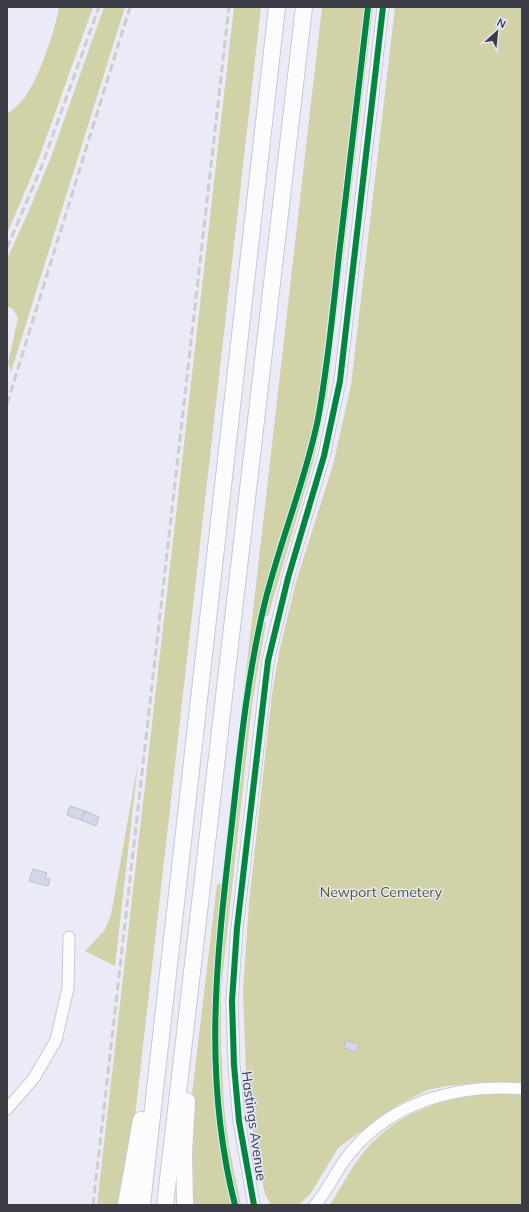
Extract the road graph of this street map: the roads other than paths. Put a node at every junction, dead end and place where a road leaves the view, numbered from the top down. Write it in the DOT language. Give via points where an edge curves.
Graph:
graph roads {
  1 [pos="277,7"];
  2 [pos="304,7"];
  3 [pos="383,7"];
  4 [pos="191,760"];
  5 [pos="69,937"];
  6 [pos="190,1004"];
  7 [pos="522,1089"];
  8 [pos="7,1109"];
  9 [pos="126,1205"];
  10 [pos="142,1205"];
  11 [pos="165,1205"];
  12 [pos="185,1205"];
  13 [pos="254,1205"];
  14 [pos="315,1205"];
  1 -- 4 [label="highway"];
  2 -- 6 [label="highway"];
  3 -- 13 [label="street, Hastings Avenue" via="340,381 326,449 288,578 268,661 238,920 232,993 234,1065 240,1127"];
  4 -- 9 [label="highway" via="169,886 150,1054"];
  4 -- 10 [label="highway"];
  5 -- 8 [label="street" via="68,988 56,1040 34,1078"];
  6 -- 11 [label="highway"];
  6 -- 12 [label="highway" via="194,1026 185,1125"];
  7 -- 14 [label="street" via="488,1088 454,1092 427,1100 397,1114 371,1131 355,1146"];
}
